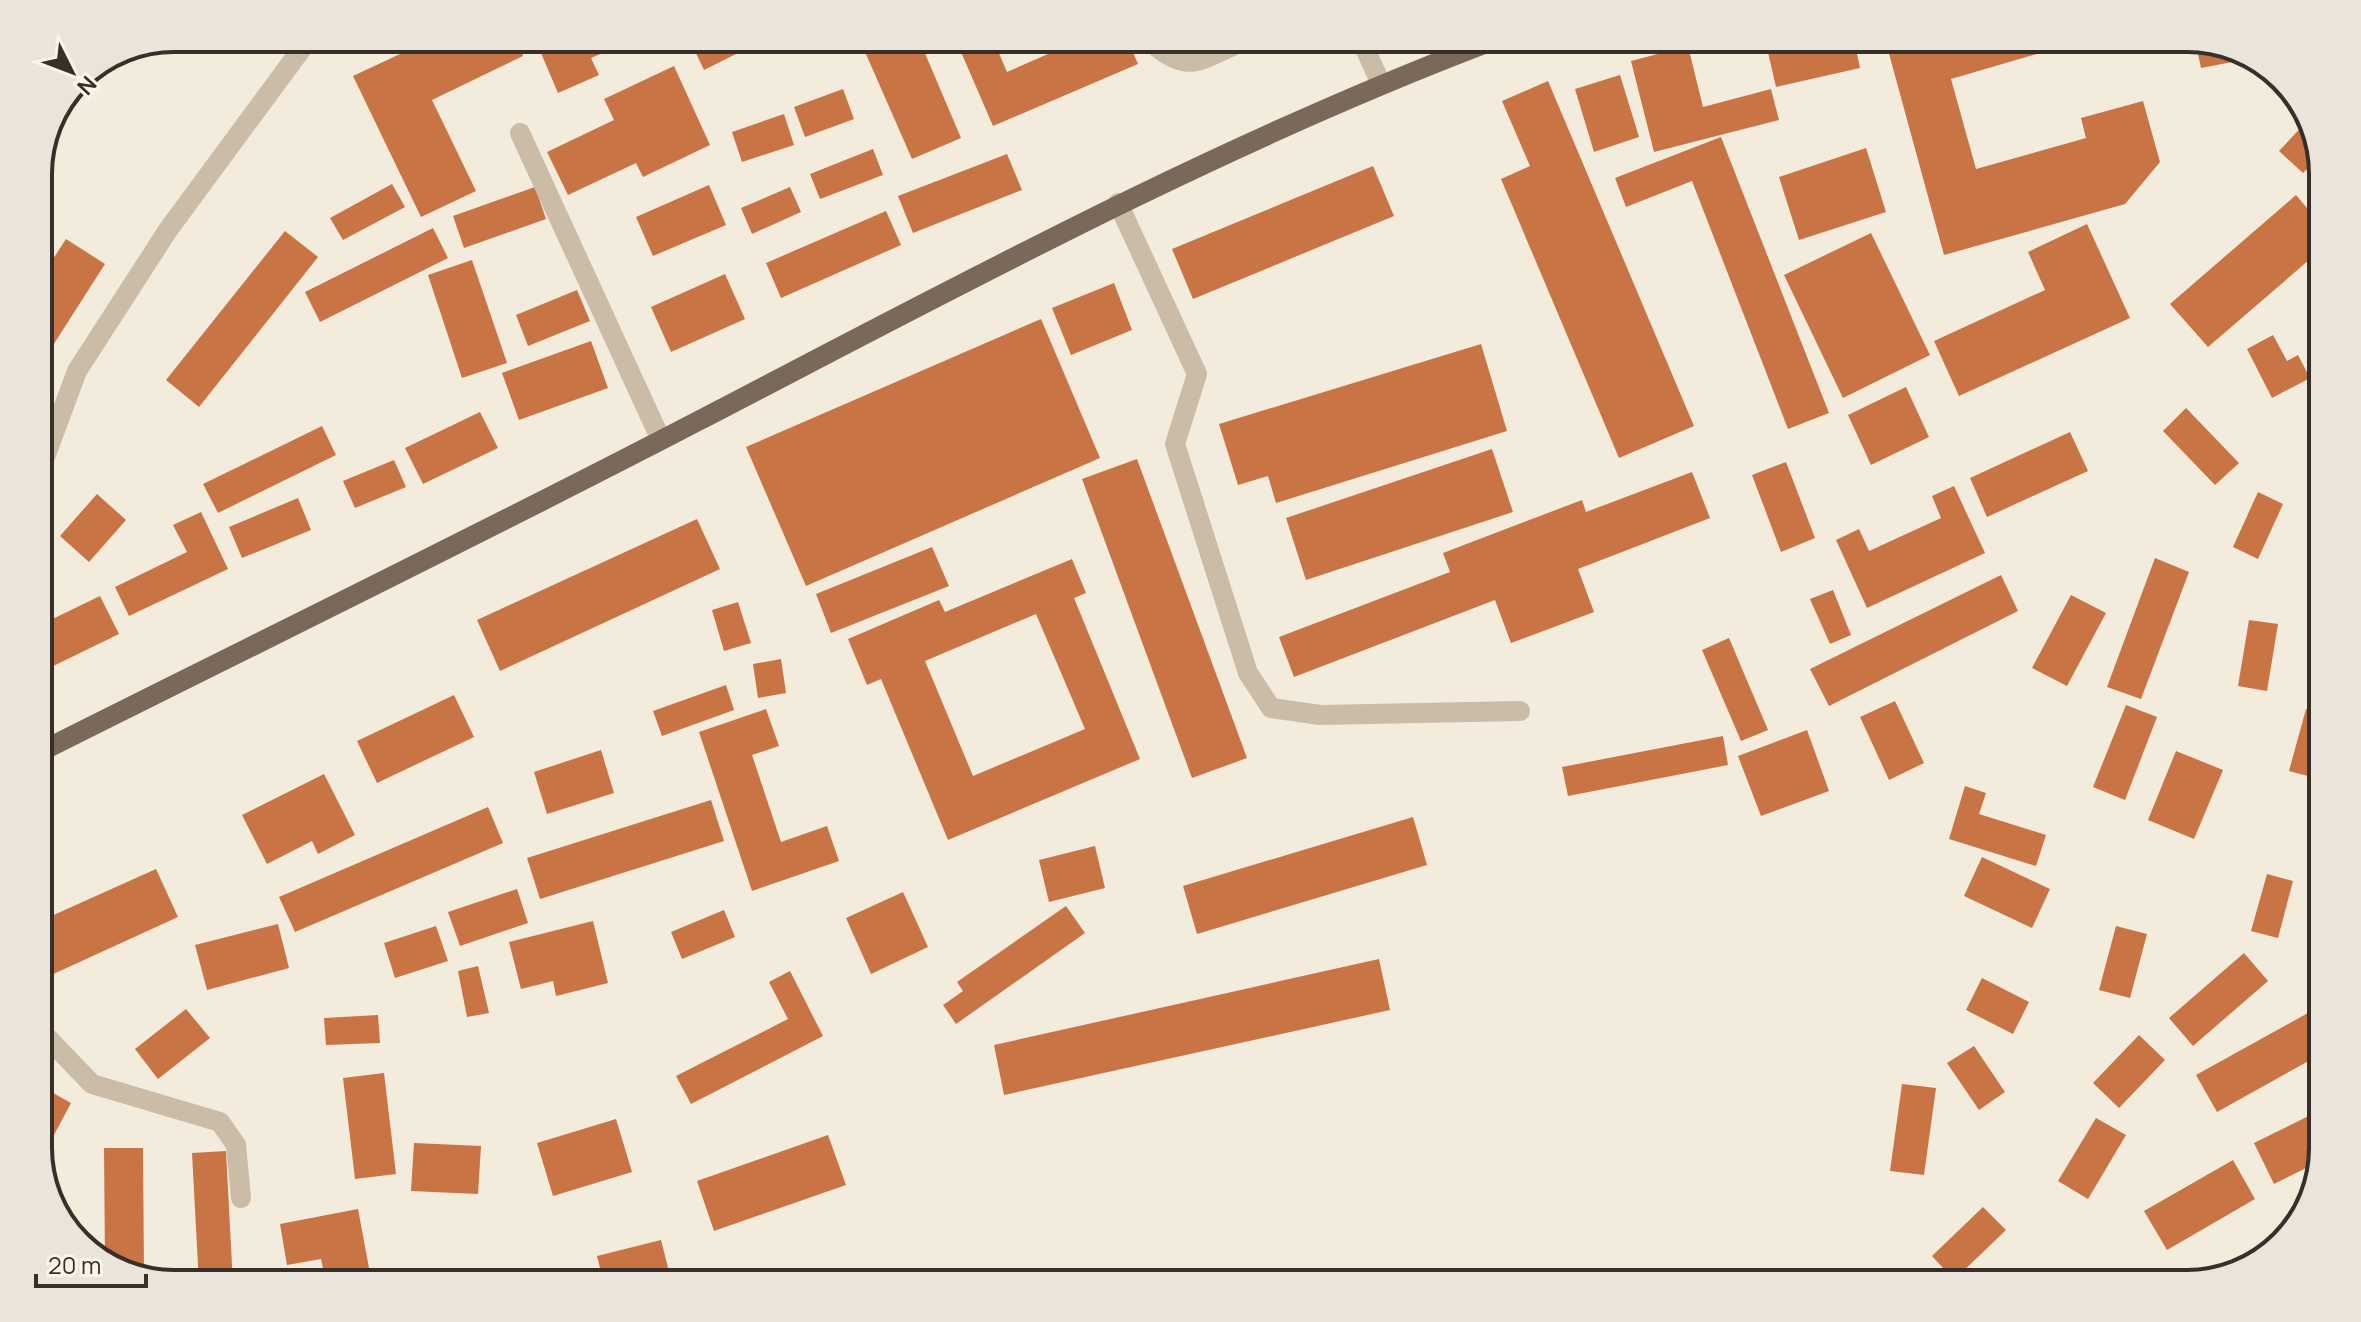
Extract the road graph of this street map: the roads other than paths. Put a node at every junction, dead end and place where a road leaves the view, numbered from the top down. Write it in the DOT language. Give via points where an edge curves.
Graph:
graph roads {
  1 [pos="299,52"];
  2 [pos="1162,52"];
  3 [pos="1218,52"];
  4 [pos="1367,52"];
  5 [pos="1464,52"];
  6 [pos="1381,84"];
  7 [pos="520,133"];
  8 [pos="1118,203"];
  9 [pos="52,438"];
  10 [pos="661,440"];
  11 [pos="1520,711"];
  12 [pos="52,746"];
  13 [pos="52,1043"];
  14 [pos="241,1198"];
  1 -- 9 [label="street" via="168,230 77,371"];
  2 -- 3 [label="street" via="1173,61 1191,64"];
  4 -- 6 [label="street"];
  5 -- 6 [label="main road"];
  6 -- 8 [label="main road"];
  7 -- 10 [label="street"];
  8 -- 10 [label="main road"];
  8 -- 11 [label="street" via="1197,374 1175,444 1248,673 1271,708 1320,715"];
  10 -- 12 [label="main road"];
  13 -- 14 [label="street" via="92,1084 220,1122 236,1145"];
}
